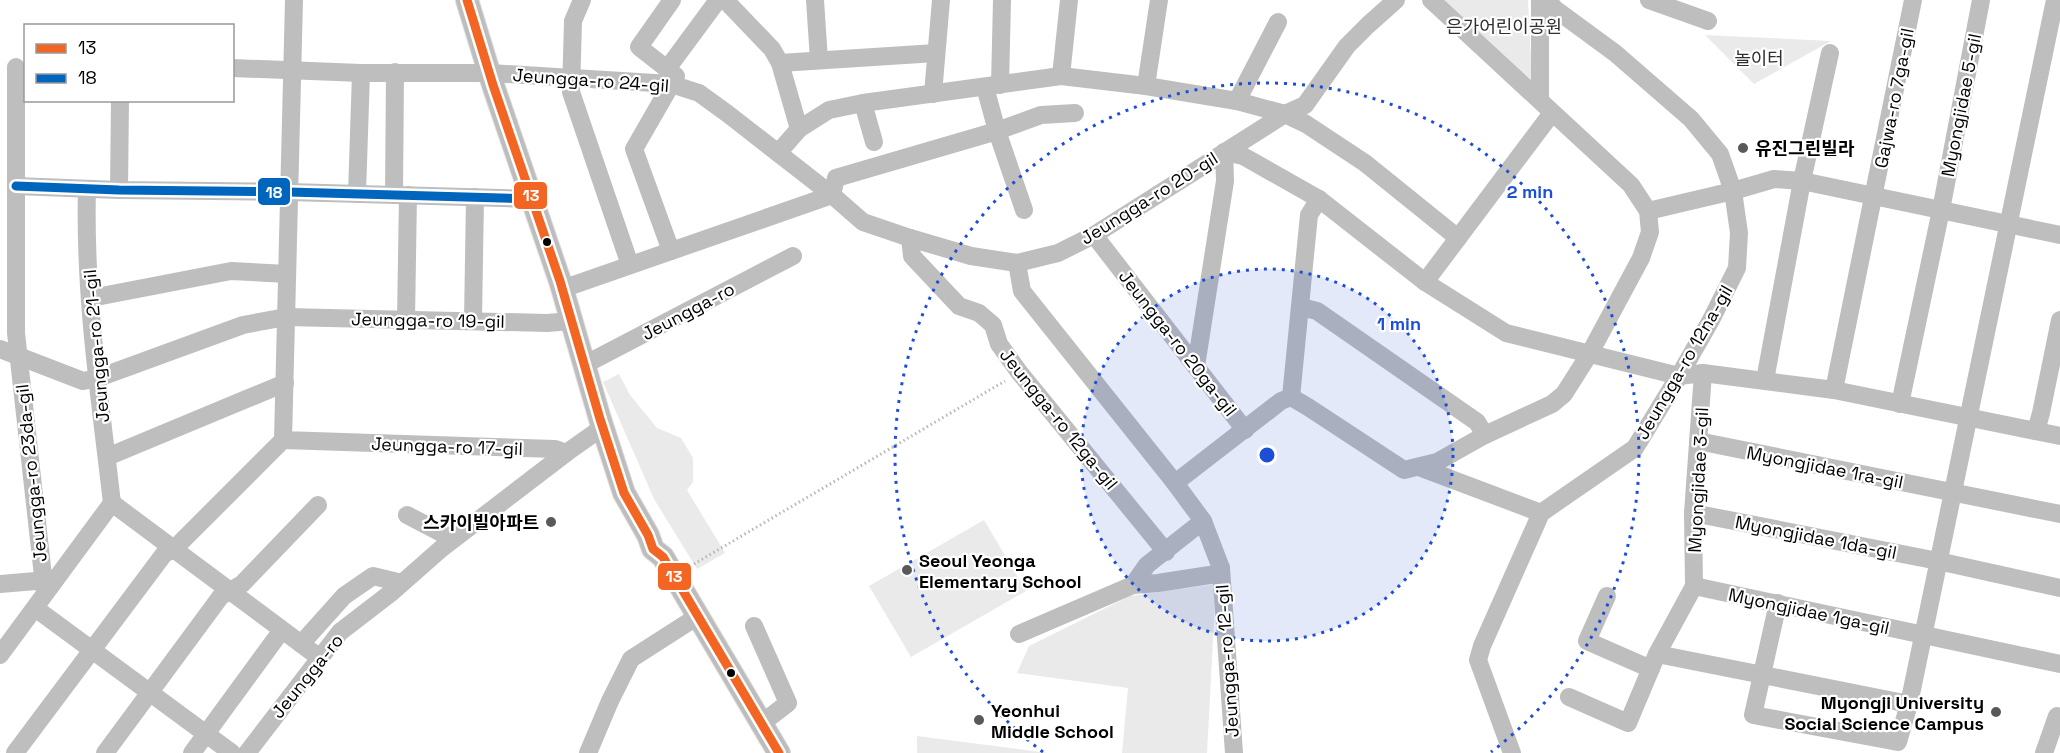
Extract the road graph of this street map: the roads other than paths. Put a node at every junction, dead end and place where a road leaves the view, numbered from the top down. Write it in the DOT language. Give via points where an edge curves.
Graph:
graph roads {
  1 [pos="294,0"];
  2 [pos="467,0"];
  3 [pos="582,0"];
  4 [pos="672,0"];
  5 [pos="718,0"];
  6 [pos="725,0"];
  7 [pos="815,0"];
  8 [pos="940,0"];
  9 [pos="1002,0"];
  10 [pos="1069,0"];
  11 [pos="1159,0"];
  12 [pos="1396,0"];
  13 [pos="1431,0"];
  14 [pos="1540,0"];
  15 [pos="1547,0"];
  16 [pos="1649,0"];
  17 [pos="1913,0"];
  18 [pos="1981,0"];
  19 [pos="2055,0"];
  20 [pos="1708,21"];
  21 [pos="1278,22"];
  22 [pos="936,53"];
  23 [pos="1830,53"];
  24 [pos="819,60"];
  25 [pos="780,63"];
  26 [pos="14,67"];
  27 [pos="234,68"];
  28 [pos="292,70"];
  29 [pos="395,72"];
  30 [pos="361,73"];
  31 [pos="490,73"];
  32 [pos="669,76"];
  33 [pos="1061,76"];
  34 [pos="570,77"];
  35 [pos="993,86"];
  36 [pos="1146,86"];
  37 [pos="933,94"];
  38 [pos="1237,100"];
  39 [pos="120,102"];
  40 [pos="863,103"];
  41 [pos="1546,106"];
  42 [pos="1075,113"];
  43 [pos="1285,114"];
  44 [pos="799,129"];
  45 [pos="997,131"];
  46 [pos="874,142"];
  47 [pos="1224,152"];
  48 [pos="778,153"];
  49 [pos="1803,181"];
  50 [pos="16,186"];
  51 [pos="87,189"];
  52 [pos="119,190"];
  53 [pos="1733,191"];
  54 [pos="289,192"];
  55 [pos="357,194"];
  56 [pos="401,195"];
  57 [pos="832,195"];
  58 [pos="1875,196"];
  59 [pos="475,197"];
  60 [pos="532,199"];
  61 [pos="1319,199"];
  62 [pos="1024,210"];
  63 [pos="1941,210"];
  64 [pos="1648,211"];
  65 [pos="2008,224"];
  66 [pos="2060,235"];
  67 [pos="1094,236"];
  68 [pos="910,238"];
  69 [pos="1458,238"];
  70 [pos="671,251"];
  71 [pos="793,256"];
  72 [pos="1017,263"];
  73 [pos="630,265"];
  74 [pos="287,274"];
  75 [pos="1425,282"];
  76 [pos="562,289"];
  77 [pos="91,298"];
  78 [pos="1301,306"];
  79 [pos="286,317"];
  80 [pos="406,320"];
  81 [pos="2060,320"];
  82 [pos="473,321"];
  83 [pos="571,321"];
  84 [pos="0,349"];
  85 [pos="1590,352"];
  86 [pos="18,356"];
  87 [pos="584,365"];
  88 [pos="1196,366"];
  89 [pos="1703,373"];
  90 [pos="1679,376"];
  91 [pos="98,378"];
  92 [pos="1765,380"];
  93 [pos="285,383"];
  94 [pos="1834,390"];
  95 [pos="1291,398"];
  96 [pos="1900,404"];
  97 [pos="1968,418"];
  98 [pos="603,427"];
  99 [pos="1245,430"];
  100 [pos="2036,430"];
  101 [pos="1485,435"];
  102 [pos="2060,436"];
  103 [pos="283,440"];
  104 [pos="1698,441"];
  105 [pos="566,453"];
  106 [pos="107,457"];
  107 [pos="1419,466"];
  108 [pos="1176,483"];
  109 [pos="1953,492"];
  110 [pos="112,503"];
  111 [pos="318,505"];
  112 [pos="1541,513"];
  113 [pos="1693,513"];
  114 [pos="2060,514"];
  115 [pos="406,515"];
  116 [pos="1203,521"];
  117 [pos="453,539"];
  118 [pos="174,549"];
  119 [pos="1166,552"];
  120 [pos="1938,561"];
  121 [pos="1221,568"];
  122 [pos="402,583"];
  123 [pos="0,584"];
  124 [pos="1132,585"];
  125 [pos="1694,586"];
  126 [pos="50,587"];
  127 [pos="2060,588"];
  128 [pos="230,591"];
  129 [pos="1607,596"];
  130 [pos="1778,603"];
  131 [pos="35,608"];
  132 [pos="698,616"];
  133 [pos="754,626"];
  134 [pos="282,630"];
  135 [pos="1019,634"];
  136 [pos="1923,636"];
  137 [pos="301,644"];
  138 [pos="93,649"];
  139 [pos="0,655"];
  140 [pos="320,658"];
  141 [pos="1654,661"];
  142 [pos="2060,664"];
  143 [pos="1762,674"];
  144 [pos="150,692"];
  145 [pos="1569,697"];
  146 [pos="1909,704"];
  147 [pos="2057,716"];
  148 [pos="762,723"];
  149 [pos="206,733"];
  150 [pos="15,753"];
  151 [pos="105,753"];
  152 [pos="192,753"];
  153 [pos="232,753"];
  154 [pos="248,753"];
  155 [pos="588,753"];
  156 [pos="779,753"];
  157 [pos="1234,753"];
  158 [pos="1512,753"];
  159 [pos="2044,753"];
  1 -- 28 [label="street"];
  2 -- 31 [label="main road"];
  3 -- 34 [label="street" via="573,21"];
  4 -- 32 [label="street" via="639,47"];
  5 -- 32 [label="street"];
  6 -- 25 [label="street" via="772,49"];
  7 -- 24 [label="street"];
  8 -- 22 [label="street"];
  9 -- 35 [label="street"];
  10 -- 33 [label="street"];
  11 -- 36 [label="street"];
  12 -- 43 [label="street, Jeungga-ro 20-gil" via="1347,46 1305,105"];
  13 -- 41 [label="street"];
  14 -- 41 [label="street"];
  15 -- 53 [label="street, Jeungga-ro 12na-gil" via="1616,53 1691,119 1720,154"];
  16 -- 20 [label="street"];
  17 -- 58 [label="street, Gajwa-ro 7ga-gil"];
  18 -- 63 [label="street, Myongjidae 5-gil"];
  19 -- 65 [label="street"];
  21 -- 38 [label="street"];
  22 -- 24 [label="street"];
  22 -- 37 [label="street"];
  23 -- 49 [label="street"];
  24 -- 25 [label="street"];
  25 -- 44 [label="street"];
  26 -- 50 [label="street, Jeungga-ro 23da-gil"];
  27 -- 28 [label="street, Jeungga-ro 24-gil"];
  28 -- 30 [label="street, Jeungga-ro 24-gil"];
  28 -- 54 [label="street"];
  29 -- 30 [label="street, Jeungga-ro 24-gil"];
  29 -- 31 [label="street, Jeungga-ro 24-gil"];
  29 -- 56 [label="street"];
  30 -- 55 [label="street"];
  31 -- 34 [label="street, Jeungga-ro 24-gil"];
  31 -- 60 [label="main road"];
  32 -- 34 [label="street, Jeungga-ro 24-gil"];
  32 -- 48 [label="street, Jeungga-ro 24-gil" via="699,93"];
  32 -- 70 [label="street" via="634,148"];
  33 -- 35 [label="street"];
  33 -- 36 [label="street"];
  34 -- 73 [label="street" via="571,92"];
  35 -- 37 [label="street"];
  35 -- 45 [label="street"];
  36 -- 38 [label="street"];
  37 -- 40 [label="street"];
  38 -- 43 [label="street"];
  39 -- 52 [label="street"];
  40 -- 44 [label="street" via="829,110"];
  40 -- 46 [label="street"];
  41 -- 64 [label="street" via="1631,184"];
  41 -- 69 [label="street"];
  42 -- 45 [label="street" via="1041,115"];
  43 -- 47 [label="street, Jeungga-ro 20-gil"];
  43 -- 69 [label="street" via="1365,164"];
  44 -- 48 [label="street"];
  45 -- 57 [label="street" via="836,178"];
  45 -- 62 [label="street"];
  47 -- 61 [label="street" via="1243,156"];
  47 -- 67 [label="street, Jeungga-ro 20-gil"];
  47 -- 88 [label="street, Jeungga-ro 20-gil" via="1225,181"];
  48 -- 57 [label="street, Jeungga-ro 24-gil"];
  49 -- 53 [label="street" via="1774,179"];
  49 -- 58 [label="street"];
  49 -- 92 [label="street"];
  50 -- 51 [label="street"];
  50 -- 86 [label="street, Jeungga-ro 23da-gil"];
  51 -- 52 [label="street"];
  51 -- 77 [label="street, Jeungga-ro 21-gil"];
  52 -- 54 [label="street"];
  53 -- 64 [label="street"];
  53 -- 90 [label="street, Jeungga-ro 12na-gil" via="1740,233 1737,268"];
  54 -- 55 [label="street"];
  54 -- 74 [label="street"];
  55 -- 56 [label="street"];
  56 -- 59 [label="street"];
  56 -- 80 [label="street"];
  57 -- 68 [label="street, Jeungga-ro 20-gil" via="863,222"];
  57 -- 70 [label="street"];
  58 -- 63 [label="street"];
  58 -- 94 [label="street"];
  59 -- 60 [label="street"];
  59 -- 82 [label="street"];
  60 -- 76 [label="main road"];
  61 -- 75 [label="street"];
  61 -- 78 [label="street" via="1309,215"];
  63 -- 65 [label="street"];
  63 -- 96 [label="street"];
  64 -- 85 [label="street" via="1650,232 1641,258"];
  65 -- 66 [label="street"];
  65 -- 97 [label="street"];
  67 -- 72 [label="street, Jeungga-ro 20-gil" via="1058,253"];
  67 -- 88 [label="street, Jeungga-ro 20ga-gil"];
  68 -- 72 [label="street, Jeungga-ro 20-gil" via="971,256"];
  68 -- 119 [label="street, Jeungga-ro 12ga-gil" via="912,256 959,306 979,313 993,325 999,344 1019,372"];
  69 -- 75 [label="street"];
  70 -- 73 [label="street"];
  71 -- 87 [label="street, Jeungga-ro"];
  72 -- 108 [label="street" via="1022,291"];
  73 -- 76 [label="street"];
  74 -- 77 [label="street" via="231,271"];
  74 -- 79 [label="street"];
  75 -- 85 [label="street" via="1506,333"];
  76 -- 83 [label="main road"];
  77 -- 91 [label="street, Jeungga-ro 21-gil"];
  78 -- 95 [label="street"];
  78 -- 101 [label="street" via="1317,311 1477,422"];
  79 -- 80 [label="street, Jeungga-ro 19-gil"];
  79 -- 91 [label="street" via="243,325"];
  79 -- 93 [label="street"];
  80 -- 82 [label="street, Jeungga-ro 19-gil"];
  81 -- 100 [label="street"];
  82 -- 83 [label="street, Jeungga-ro 19-gil"];
  83 -- 87 [label="main road"];
  84 -- 86 [label="street, Jeungga-ro 23da-gil"];
  85 -- 90 [label="street"];
  85 -- 101 [label="street" via="1564,394 1552,404"];
  86 -- 91 [label="street, Jeungga-ro 23da-gil" via="83,381"];
  86 -- 126 [label="street, Jeungga-ro 23da-gil" via="43,576"];
  87 -- 98 [label="main road"];
  88 -- 99 [label="street, Jeungga-ro 20ga-gil"];
  89 -- 90 [label="street"];
  89 -- 92 [label="street"];
  89 -- 104 [label="street, Myongjidae 3-gil"];
  90 -- 112 [label="street, Jeungga-ro 12na-gil" via="1635,448"];
  91 -- 106 [label="street, Jeungga-ro 21-gil"];
  92 -- 94 [label="street"];
  93 -- 103 [label="street"];
  93 -- 106 [label="street"];
  94 -- 96 [label="street"];
  95 -- 99 [label="street, Jeungga-ro 20ga-gil" via="1281,401"];
  95 -- 107 [label="street" via="1404,470"];
  96 -- 97 [label="street"];
  97 -- 100 [label="street"];
  97 -- 109 [label="street"];
  98 -- 105 [label="street"];
  98 -- 132 [label="main road" via="624,493 653,549 663,557"];
  99 -- 108 [label="street"];
  100 -- 102 [label="street"];
  101 -- 107 [label="street" via="1437,462"];
  103 -- 105 [label="street, Jeungga-ro 17-gil" via="555,449"];
  103 -- 118 [label="street"];
  104 -- 109 [label="street, Myongjidae 1ra-gil"];
  104 -- 113 [label="street, Myongjidae 3-gil"];
  105 -- 117 [label="street, Jeungga-ro"];
  106 -- 110 [label="street, Jeungga-ro 21-gil"];
  107 -- 112 [label="street"];
  108 -- 116 [label="street"];
  109 -- 114 [label="street, Myongjidae 1ra-gil"];
  109 -- 120 [label="street"];
  110 -- 118 [label="street"];
  110 -- 126 [label="street"];
  111 -- 128 [label="street" via="242,584"];
  112 -- 158 [label="street" via="1478,660"];
  113 -- 120 [label="street, Myongjidae 1da-gil"];
  113 -- 125 [label="street, Myongjidae 3-gil"];
  115 -- 117 [label="street"];
  116 -- 119 [label="street"];
  116 -- 121 [label="street"];
  117 -- 122 [label="street, Jeungga-ro"];
  118 -- 128 [label="street"];
  118 -- 138 [label="street" via="164,554"];
  119 -- 124 [label="street" via="1147,565"];
  120 -- 127 [label="street, Myongjidae 1da-gil"];
  120 -- 136 [label="street"];
  121 -- 124 [label="street" via="1216,574"];
  121 -- 157 [label="street, Jeungga-ro 12-gil"];
  122 -- 137 [label="street, Jeungga-ro" via="373,576 344,596"];
  122 -- 140 [label="street, Jeungga-ro" via="340,632"];
  123 -- 126 [label="street" via="36,582"];
  124 -- 135 [label="street"];
  125 -- 130 [label="street, Myongjidae 1ga-gil"];
  125 -- 141 [label="street"];
  126 -- 131 [label="street"];
  128 -- 134 [label="street"];
  128 -- 144 [label="street" via="221,596"];
  129 -- 141 [label="street" via="1587,641"];
  130 -- 136 [label="street, Myongjidae 1ga-gil"];
  130 -- 143 [label="street"];
  131 -- 138 [label="street"];
  131 -- 139 [label="street"];
  132 -- 148 [label="main road"];
  132 -- 155 [label="street" via="630,660"];
  133 -- 148 [label="street" via="788,703"];
  134 -- 137 [label="street"];
  134 -- 149 [label="street"];
  136 -- 142 [label="street, Myongjidae 1ga-gil"];
  136 -- 146 [label="street"];
  137 -- 140 [label="street"];
  138 -- 144 [label="street"];
  138 -- 150 [label="street"];
  140 -- 154 [label="street, Jeungga-ro"];
  141 -- 143 [label="street"];
  141 -- 145 [label="street" via="1628,723"];
  143 -- 146 [label="street"];
  143 -- 146 [label="street" via="1753,715 1898,741"];
  144 -- 149 [label="street"];
  144 -- 151 [label="street"];
  147 -- 159 [label="street"];
  148 -- 156 [label="main road"];
  149 -- 152 [label="street"];
  149 -- 153 [label="street"];
}
